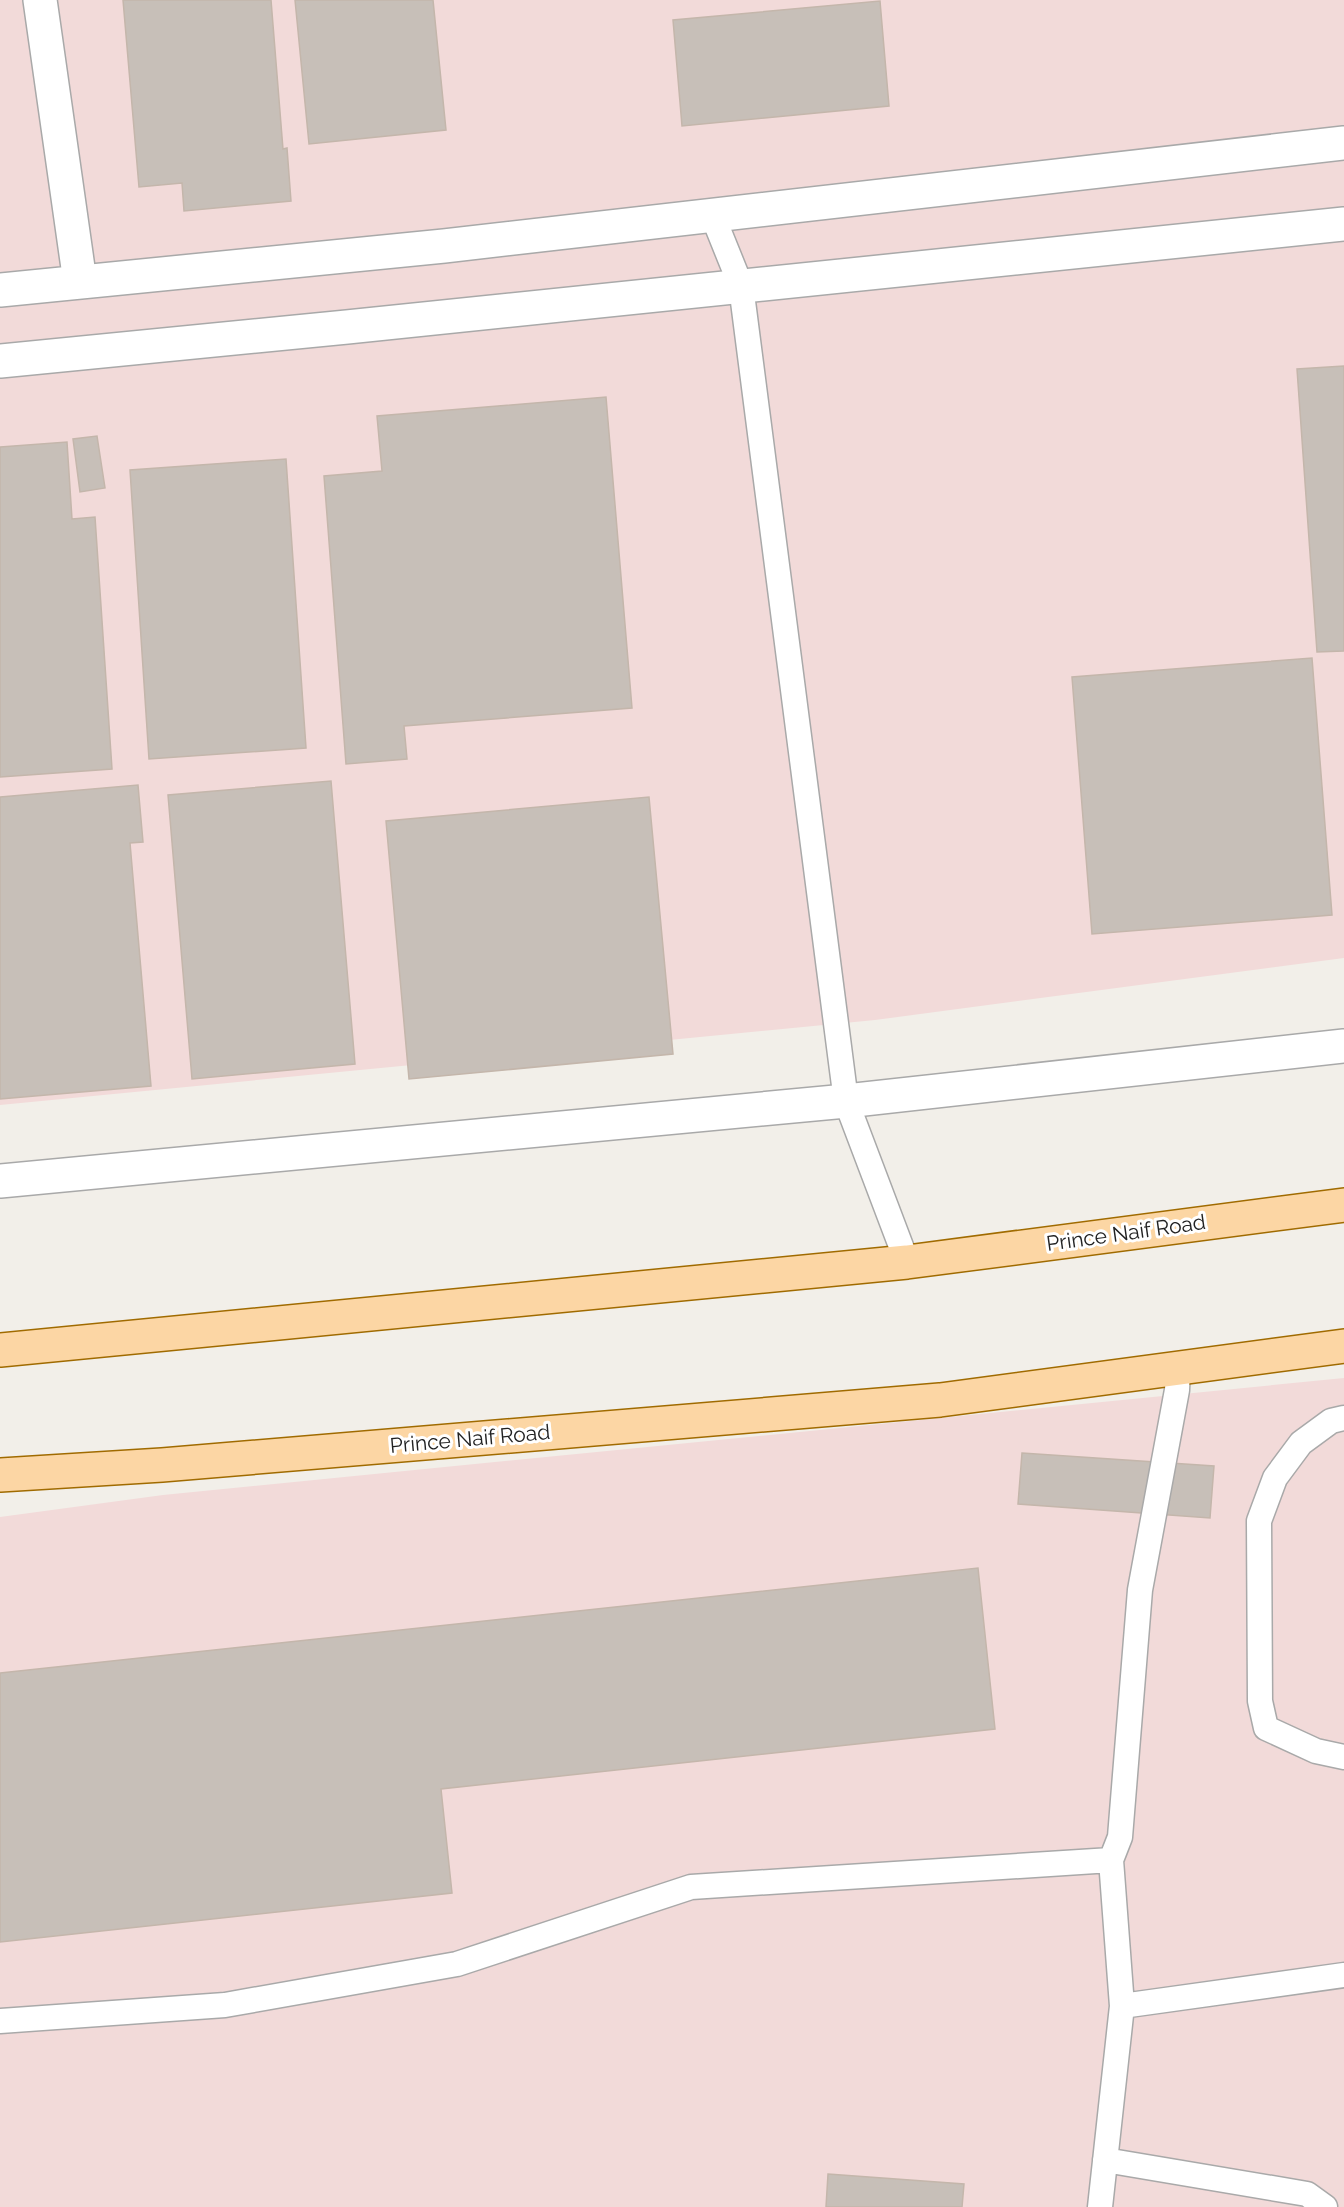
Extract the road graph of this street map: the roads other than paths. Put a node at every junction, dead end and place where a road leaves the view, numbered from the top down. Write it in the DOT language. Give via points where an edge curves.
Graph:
graph roads {
  1 [pos="40,0"];
  2 [pos="1344,143"];
  3 [pos="712,214"];
  4 [pos="1344,224"];
  5 [pos="80,282"];
  6 [pos="741,286"];
  7 [pos="0,290"];
  8 [pos="0,361"];
  9 [pos="1344,1046"];
  10 [pos="846,1101"];
  11 [pos="0,1181"];
  12 [pos="1344,1204"];
  13 [pos="907,1262"];
  14 [pos="1344,1346"];
  15 [pos="0,1350"];
  16 [pos="1178,1368"];
  17 [pos="1344,1418"];
  18 [pos="0,1475"];
  19 [pos="1344,1757"];
  20 [pos="1111,1860"];
  21 [pos="1344,1975"];
  22 [pos="1122,2006"];
  23 [pos="0,2021"];
  24 [pos="1105,2160"];
  25 [pos="1100,2207"];
  26 [pos="1325,2207"];
  1 -- 5 [label="street"];
  2 -- 3 [label="street"];
  3 -- 5 [label="street" via="444,246"];
  3 -- 6 [label="lane"];
  4 -- 6 [label="street"];
  5 -- 7 [label="street"];
  6 -- 8 [label="street"];
  6 -- 10 [label="lane"];
  9 -- 10 [label="street"];
  10 -- 11 [label="street"];
  10 -- 13 [label="lane"];
  12 -- 13 [label="main road, Prince Naif Road"];
  13 -- 15 [label="main road, Prince Naif Road"];
  14 -- 16 [label="main road, Prince Naif Road"];
  16 -- 18 [label="main road, Prince Naif Road" via="940,1400"];
  16 -- 20 [label="lane" via="1140,1590 1120,1837"];
  17 -- 19 [label="lane" via="1331,1421 1301,1443 1275,1478 1259,1521 1259,1532 1260,1701 1266,1728 1316,1751"];
  20 -- 22 [label="lane"];
  20 -- 23 [label="lane" via="691,1887 457,1964 225,2005"];
  21 -- 22 [label="lane"];
  22 -- 24 [label="lane"];
  24 -- 25 [label="lane"];
  24 -- 26 [label="lane" via="1307,2194"];
}
